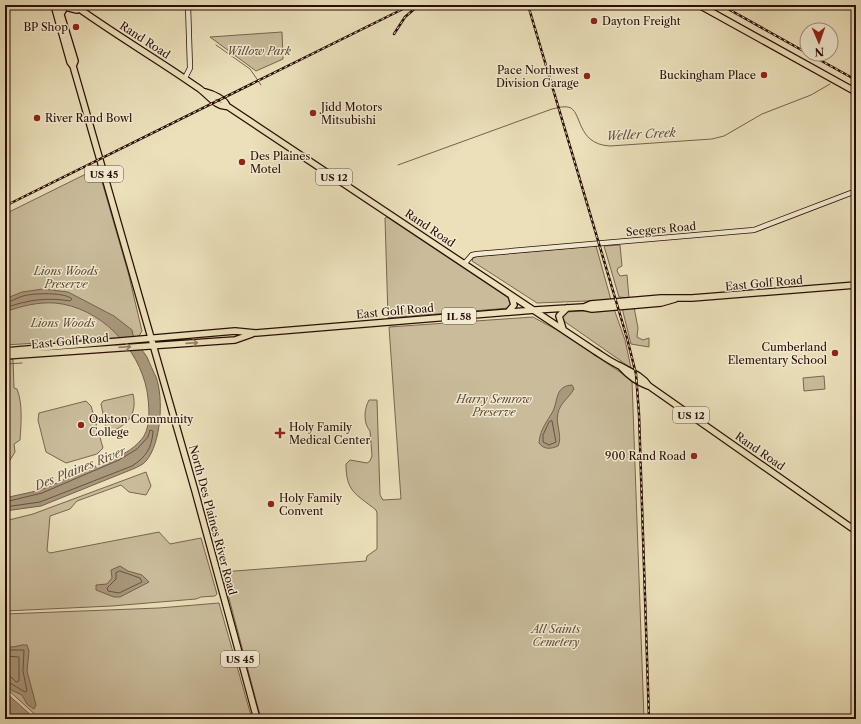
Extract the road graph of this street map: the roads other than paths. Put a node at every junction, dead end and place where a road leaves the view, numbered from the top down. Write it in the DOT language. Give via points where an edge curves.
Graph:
graph roads {
  1 [pos="54,5"];
  2 [pos="58,5"];
  3 [pos="74,5"];
  4 [pos="188,5"];
  5 [pos="699,5"];
  6 [pos="85,13"];
  7 [pos="60,14"];
  8 [pos="73,66"];
  9 [pos="185,78"];
  10 [pos="856,92"];
  11 [pos="856,191"];
  12 [pos="465,263"];
  13 [pos="856,285"];
  14 [pos="510,293"];
  15 [pos="567,308"];
  16 [pos="535,310"];
  17 [pos="508,312"];
  18 [pos="563,329"];
  19 [pos="256,333"];
  20 [pos="151,337"];
  21 [pos="153,345"];
  22 [pos="5,351"];
  23 [pos="5,356"];
  24 [pos="856,531"];
  25 [pos="257,719"];
  1 -- 8 [label="main road, US 45"];
  2 -- 7 [label="main road, US 45"];
  3 -- 6 [label="main road, Rand Road / US 12"];
  4 -- 9 [label="street" via="190,68"];
  5 -- 10 [label="main road"];
  6 -- 7 [label="main road" via="67,7 63,8"];
  6 -- 9 [label="main road, Rand Road / US 12"];
  7 -- 8 [label="main road, US 45" via="75,61"];
  8 -- 20 [label="main road, North Des Plaines River Road / US 45"];
  9 -- 12 [label="main road, Rand Road / US 12"];
  11 -- 12 [label="street, Seegers Road" via="754,230 477,254 472,255"];
  12 -- 14 [label="main road, Rand Road / US 12"];
  13 -- 15 [label="main road, East Golf Road / IL 58" via="675,299 661,303 592,309"];
  14 -- 16 [label="main road, Rand Road / US 12"];
  14 -- 17 [label="main road" via="514,304"];
  15 -- 16 [label="main road, East Golf Road / IL 58"];
  15 -- 18 [label="main road" via="559,316"];
  16 -- 17 [label="main road, East Golf Road / IL 58"];
  16 -- 18 [label="main road, Rand Road / US 12"];
  17 -- 19 [label="main road, East Golf Road / IL 58"];
  18 -- 24 [label="main road, Rand Road / US 12" via="620,367 644,379 650,387"];
  19 -- 20 [label="main road, East Golf Road / IL 58"];
  21 -- 19 [label="main road, East Golf Road / IL 58, one-way" via="235,340"];
  20 -- 21 [label="main road, North Des Plaines River Road / US 45"];
  20 -- 22 [label="main road, East Golf Road / IL 58"];
  23 -- 21 [label="main road, East Golf Road / IL 58, one-way"];
  21 -- 25 [label="main road, North Des Plaines River Road / US 45"];
}
